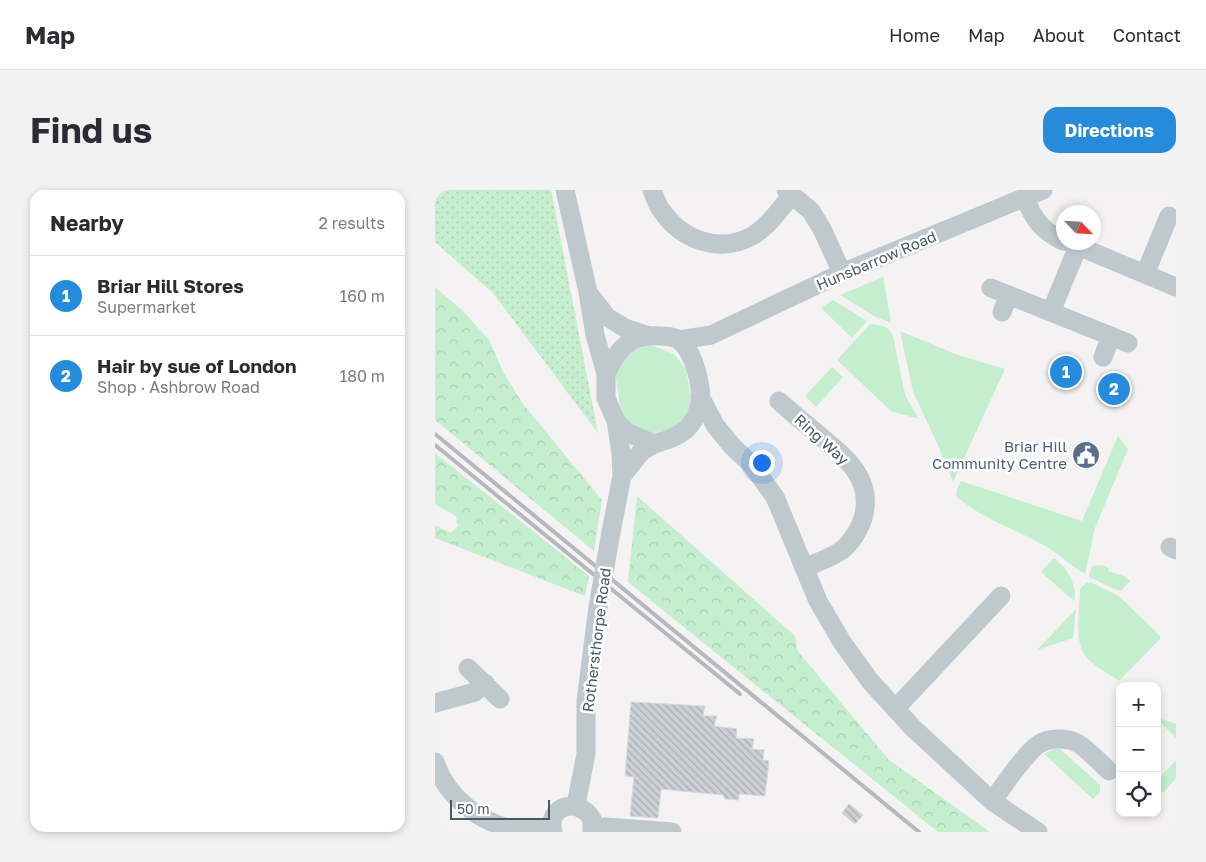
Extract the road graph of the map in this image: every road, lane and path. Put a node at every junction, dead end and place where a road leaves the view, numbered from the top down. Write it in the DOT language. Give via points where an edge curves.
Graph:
graph roads {
  1 [pos="565,190"];
  2 [pos="652,190"];
  3 [pos="1043,190"];
  4 [pos="789,192"];
  5 [pos="1025,197"];
  6 [pos="1003,198"];
  7 [pos="1169,216"];
  8 [pos="1056,237"];
  9 [pos="1068,250"];
  10 [pos="1087,250"];
  11 [pos="842,273"];
  12 [pos="1145,274"];
  13 [pos="1176,286"];
  14 [pos="991,288"];
  15 [pos="588,292"];
  16 [pos="1051,312"];
  17 [pos="647,335"];
  18 [pos="711,335"];
  19 [pos="679,340"];
  20 [pos="1103,357"];
  21 [pos="694,363"];
  22 [pos="606,374"];
  23 [pos="700,396"];
  24 [pos="779,401"];
  25 [pos="616,422"];
  26 [pos="683,431"];
  27 [pos="654,444"];
  28 [pos="731,445"];
  29 [pos="622,476"];
  30 [pos="803,568"];
  31 [pos="989,599"];
  32 [pos="468,668"];
  33 [pos="485,684"];
  34 [pos="500,699"];
  35 [pos="435,703"];
  36 [pos="895,709"];
  37 [pos="435,762"];
  38 [pos="1109,771"];
  39 [pos="992,801"];
  40 [pos="576,805"];
  41 [pos="593,829"];
  42 [pos="552,830"];
  43 [pos="672,832"];
  44 [pos="1038,832"];
  1 -- 15 [label="street"];
  2 -- 4 [label="street" via="660,209 685,235 719,245 753,236 767,224"];
  3 -- 5 [label="street, Hunsbarrow Road"];
  4 -- 11 [label="street" via="811,212"];
  5 -- 6 [label="street, Hunsbarrow Road"];
  5 -- 8 [label="street" via="1031,214"];
  6 -- 11 [label="street, Hunsbarrow Road"];
  7 -- 12 [label="street"];
  9 -- 16 [label="street"];
  10 -- 12 [label="street"];
  11 -- 18 [label="street, Hunsbarrow Road"];
  12 -- 13 [label="street"];
  14 -- 16 [label="street" via="1005,303"];
  15 -- 17 [label="street" via="607,317 625,328"];
  15 -- 22 [label="street"];
  16 -- 20 [label="street" via="1120,339"];
  17 -- 19 [label="street"];
  17 -- 22 [label="street" via="623,346 614,356"];
  18 -- 19 [label="street, Hunsbarrow Road"];
  18 -- 21 [label="street"];
  19 -- 21 [label="street"];
  21 -- 23 [label="street"];
  22 -- 25 [label="street" via="606,398"];
  23 -- 26 [label="street" via="699,408 691,424"];
  23 -- 28 [label="street" via="715,425"];
  24 -- 30 [label="street, Ring Way" via="847,459 864,486 866,498 862,521 851,542 839,552"];
  25 -- 27 [label="street" via="626,432"];
  25 -- 29 [label="street"];
  26 -- 27 [label="street"];
  26 -- 28 [label="street" via="705,434"];
  27 -- 29 [label="street" via="641,452"];
  28 -- 30 [label="street" via="751,464 775,497"];
  29 -- 40 [label="street, Rothersthorpe Road, bridge" via="590,658 586,754"];
  30 -- 36 [label="street" via="842,642"];
  31 -- 36 [label="street"];
  32 -- 33 [label="street"];
  33 -- 34 [label="street"];
  33 -- 35 [label="street" via="475,692"];
  36 -- 39 [label="street"];
  37 -- 42 [label="street" via="454,795 479,816 517,829"];
  38 -- 39 [label="street" via="1077,743 1052,739 1031,751"];
  39 -- 44 [label="street"];
  40 -- 41 [label="street" via="588,812"];
  40 -- 42 [label="street" via="561,808 553,820"];
  41 -- 43 [label="street"];
}
